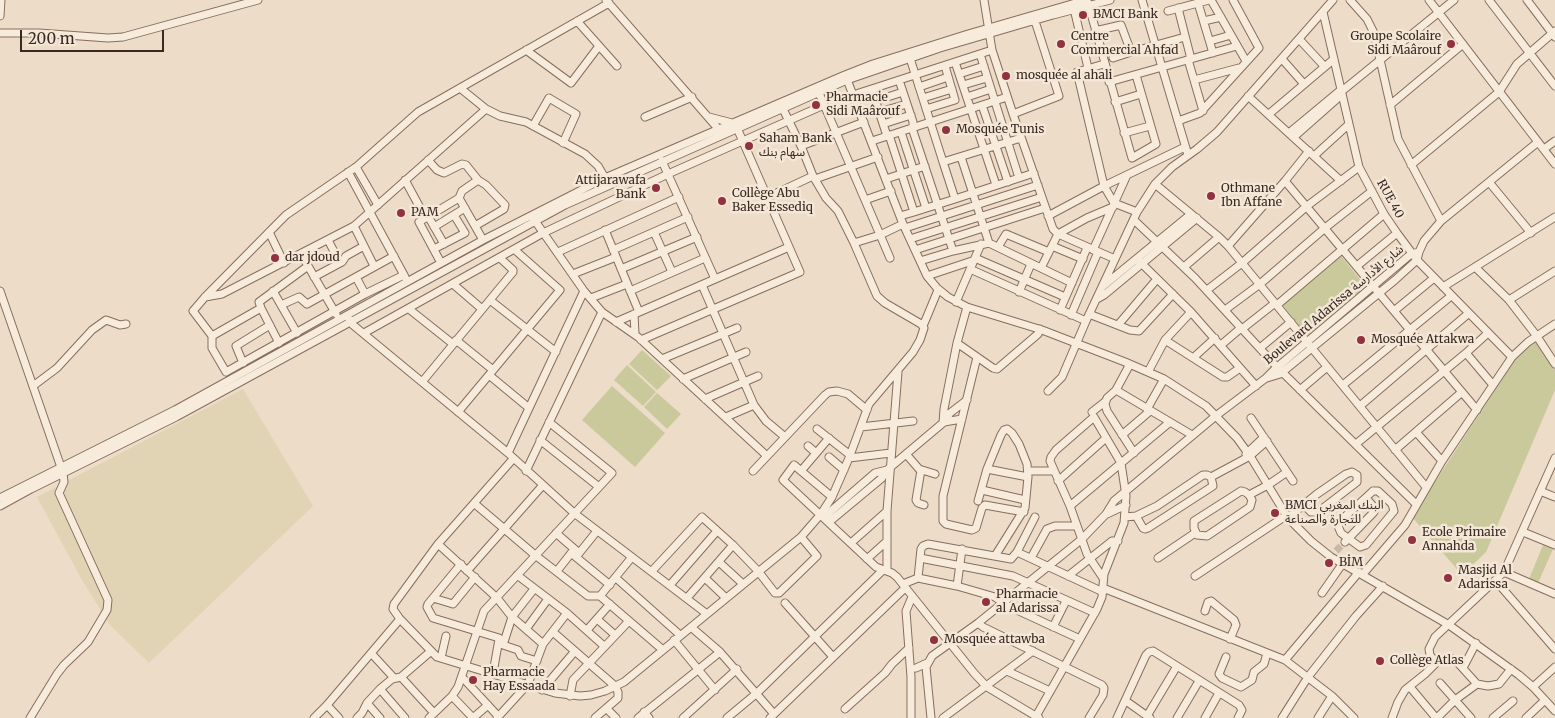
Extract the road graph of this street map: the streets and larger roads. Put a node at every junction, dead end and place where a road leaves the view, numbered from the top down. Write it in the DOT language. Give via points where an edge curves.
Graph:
graph roads {
  1 [pos="1,0"];
  2 [pos="258,0"];
  3 [pos="984,0"];
  4 [pos="1110,0"];
  5 [pos="1142,0"];
  6 [pos="1210,0"];
  7 [pos="1232,0"];
  8 [pos="1334,0"];
  9 [pos="1350,0"];
  10 [pos="1429,0"];
  11 [pos="1454,0"];
  12 [pos="1489,0"];
  13 [pos="1527,0"];
  14 [pos="607,1"];
  15 [pos="1087,2"];
  16 [pos="1198,3"];
  17 [pos="1178,8"];
  18 [pos="1074,9"];
  19 [pos="1168,11"];
  20 [pos="1323,12"];
  21 [pos="1438,13"];
  22 [pos="0,16"];
  23 [pos="1221,17"];
  24 [pos="1035,20"];
  25 [pos="577,21"];
  26 [pos="1204,21"];
  27 [pos="989,31"];
  28 [pos="1095,31"];
  29 [pos="0,33"];
  30 [pos="1554,34"];
  31 [pos="1231,35"];
  32 [pos="1185,37"];
  33 [pos="1299,39"];
  34 [pos="1210,41"];
  35 [pos="1463,44"];
  36 [pos="1155,45"];
  37 [pos="599,46"];
  38 [pos="1237,46"];
  39 [pos="526,50"];
  40 [pos="992,50"];
  41 [pos="1131,52"];
  42 [pos="1529,52"];
  43 [pos="1213,53"];
  44 [pos="980,54"];
  45 [pos="909,56"];
  46 [pos="1113,58"];
  47 [pos="1282,59"];
  48 [pos="1334,59"];
  49 [pos="1189,60"];
  50 [pos="1381,60"];
  51 [pos="1246,61"];
  52 [pos="955,62"];
  53 [pos="1104,64"];
  54 [pos="617,66"];
  55 [pos="945,66"];
  56 [pos="984,66"];
  57 [pos="1325,67"];
  58 [pos="1088,68"];
  59 [pos="1162,68"];
  60 [pos="1239,68"];
  61 [pos="959,74"];
  62 [pos="915,75"];
  63 [pos="1136,75"];
  64 [pos="846,77"];
  65 [pos="948,77"];
  66 [pos="987,78"];
  67 [pos="899,80"];
  68 [pos="1194,80"];
  69 [pos="1109,82"];
  70 [pos="1304,84"];
  71 [pos="963,85"];
  72 [pos="1555,86"];
  73 [pos="919,87"];
  74 [pos="460,88"];
  75 [pos="952,89"];
  76 [pos="872,90"];
  77 [pos="991,90"];
  78 [pos="1342,91"];
  79 [pos="903,92"];
  80 [pos="1499,92"];
  81 [pos="819,93"];
  82 [pos="1141,94"];
  83 [pos="853,95"];
  84 [pos="1248,96"];
  85 [pos="692,97"];
  86 [pos="967,97"];
  87 [pos="1007,97"];
  88 [pos="923,98"];
  89 [pos="875,101"];
  90 [pos="995,101"];
  91 [pos="1115,102"];
  92 [pos="907,104"];
  93 [pos="1390,104"];
  94 [pos="824,105"];
  95 [pos="982,105"];
  96 [pos="971,108"];
  97 [pos="486,109"];
  98 [pos="783,109"];
  99 [pos="926,109"];
  100 [pos="879,112"];
  101 [pos="1203,112"];
  102 [pos="1012,114"];
  103 [pos="1269,114"];
  104 [pos="911,115"];
  105 [pos="644,117"];
  106 [pos="709,117"];
  107 [pos="789,120"];
  108 [pos="1178,121"];
  109 [pos="864,122"];
  110 [pos="931,122"];
  111 [pos="883,124"];
  112 [pos="1348,125"];
  113 [pos="533,126"];
  114 [pos="735,126"];
  115 [pos="1150,126"];
  116 [pos="913,127"];
  117 [pos="721,132"];
  118 [pos="901,132"];
  119 [pos="1124,133"];
  120 [pos="836,134"];
  121 [pos="1292,135"];
  122 [pos="888,136"];
  123 [pos="1021,138"];
  124 [pos="872,141"];
  125 [pos="1555,141"];
  126 [pos="743,142"];
  127 [pos="1538,142"];
  128 [pos="563,143"];
  129 [pos="1008,143"];
  130 [pos="801,146"];
  131 [pos="996,146"];
  132 [pos="1185,147"];
  133 [pos="1544,149"];
  134 [pos="984,150"];
  135 [pos="1311,154"];
  136 [pos="1167,155"];
  137 [pos="1188,155"];
  138 [pos="878,157"];
  139 [pos="961,157"];
  140 [pos="428,160"];
  141 [pos="662,161"];
  142 [pos="943,162"];
  143 [pos="1555,164"];
  144 [pos="1411,165"];
  145 [pos="925,166"];
  146 [pos="356,167"];
  147 [pos="1172,167"];
  148 [pos="1359,167"];
  149 [pos="851,168"];
  150 [pos="913,170"];
  151 [pos="348,172"];
  152 [pos="1034,173"];
  153 [pos="668,174"];
  154 [pos="902,174"];
  155 [pos="1127,175"];
  156 [pos="605,178"];
  157 [pos="814,178"];
  158 [pos="1019,178"];
  159 [pos="886,179"];
  160 [pos="405,180"];
  161 [pos="478,180"];
  162 [pos="1285,181"];
  163 [pos="1341,181"];
  164 [pos="1008,182"];
  165 [pos="1488,182"];
  166 [pos="1155,184"];
  167 [pos="1038,185"];
  168 [pos="996,186"];
  169 [pos="1104,186"];
  170 [pos="891,191"];
  171 [pos="1372,192"];
  172 [pos="973,193"];
  173 [pos="768,196"];
  174 [pos="679,197"];
  175 [pos="1042,197"];
  176 [pos="459,198"];
  177 [pos="955,199"];
  178 [pos="865,200"];
  179 [pos="976,204"];
  180 [pos="378,205"];
  181 [pos="937,205"];
  182 [pos="1114,205"];
  183 [pos="1307,206"];
  184 [pos="465,208"];
  185 [pos="926,208"];
  186 [pos="914,212"];
  187 [pos="1047,212"];
  188 [pos="1137,212"];
  189 [pos="370,213"];
  190 [pos="454,214"];
  191 [pos="1384,214"];
  192 [pos="427,216"];
  193 [pos="900,216"];
  194 [pos="941,216"];
  195 [pos="1194,216"];
  196 [pos="688,217"];
  197 [pos="980,217"];
  198 [pos="1555,217"];
  199 [pos="533,218"];
  200 [pos="1134,220"];
  201 [pos="1441,221"];
  202 [pos="354,226"];
  203 [pos="434,226"];
  204 [pos="475,226"];
  205 [pos="904,226"];
  206 [pos="945,227"];
  207 [pos="984,228"];
  208 [pos="1325,228"];
  209 [pos="605,230"];
  210 [pos="269,232"];
  211 [pos="654,232"];
  212 [pos="543,233"];
  213 [pos="1397,233"];
  214 [pos="1531,233"];
  215 [pos="1058,234"];
  216 [pos="880,235"];
  217 [pos="697,237"];
  218 [pos="1219,237"];
  219 [pos="910,238"];
  220 [pos="949,239"];
  221 [pos="328,240"];
  222 [pos="483,240"];
  223 [pos="854,243"];
  224 [pos="985,243"];
  225 [pos="444,244"];
  226 [pos="1160,244"];
  227 [pos="364,246"];
  228 [pos="1228,246"];
  229 [pos="789,247"];
  230 [pos="998,247"];
  231 [pos="434,249"];
  232 [pos="961,249"];
  233 [pos="1050,249"];
  234 [pos="1342,249"];
  235 [pos="515,250"];
  236 [pos="915,250"];
  237 [pos="1093,250"];
  238 [pos="662,251"];
  239 [pos="953,251"];
  240 [pos="558,252"];
  241 [pos="615,253"];
  242 [pos="1415,253"];
  243 [pos="301,254"];
  244 [pos="394,256"];
  245 [pos="500,258"];
  246 [pos="705,258"];
  247 [pos="890,258"];
  248 [pos="1083,258"];
  249 [pos="975,259"];
  250 [pos="1115,259"];
  251 [pos="1417,260"];
  252 [pos="920,261"];
  253 [pos="1139,261"];
  254 [pos="1242,262"];
  255 [pos="284,263"];
  256 [pos="340,263"];
  257 [pos="441,263"];
  258 [pos="964,263"];
  259 [pos="1031,264"];
  260 [pos="308,266"];
  261 [pos="374,266"];
  262 [pos="1357,266"];
  263 [pos="1184,267"];
  264 [pos="1475,267"];
  265 [pos="1041,268"];
  266 [pos="621,269"];
  267 [pos="970,270"];
  268 [pos="1555,271"];
  269 [pos="672,272"];
  270 [pos="573,274"];
  271 [pos="927,276"];
  272 [pos="356,277"];
  273 [pos="314,278"];
  274 [pos="1434,278"];
  275 [pos="715,279"];
  276 [pos="1024,279"];
  277 [pos="1157,279"];
  278 [pos="409,280"];
  279 [pos="1072,283"];
  280 [pos="453,284"];
  281 [pos="1260,284"];
  282 [pos="702,285"];
  283 [pos="1374,286"];
  284 [pos="628,287"];
  285 [pos="1102,287"];
  286 [pos="1443,287"];
  287 [pos="938,290"];
  288 [pos="1207,290"];
  289 [pos="0,291"];
  290 [pos="273,291"];
  291 [pos="584,291"];
  292 [pos="1019,292"];
  293 [pos="1379,293"];
  294 [pos="324,294"];
  295 [pos="365,294"];
  296 [pos="1174,294"];
  297 [pos="1451,296"];
  298 [pos="205,297"];
  299 [pos="1065,297"];
  300 [pos="591,298"];
  301 [pos="1096,299"];
  302 [pos="490,300"];
  303 [pos="1509,300"];
  304 [pos="956,302"];
  305 [pos="1276,304"];
  306 [pos="281,305"];
  307 [pos="966,307"];
  308 [pos="261,308"];
  309 [pos="409,309"];
  310 [pos="482,309"];
  311 [pos="712,310"];
  312 [pos="1060,310"];
  313 [pos="1225,310"];
  314 [pos="1394,311"];
  315 [pos="334,312"];
  316 [pos="602,312"];
  317 [pos="1191,312"];
  318 [pos="636,313"];
  319 [pos="1469,313"];
  320 [pos="1071,315"];
  321 [pos="348,318"];
  322 [pos="1087,318"];
  323 [pos="340,322"];
  324 [pos="616,322"];
  325 [pos="1291,322"];
  326 [pos="126,324"];
  327 [pos="1555,324"];
  328 [pos="270,325"];
  329 [pos="1118,325"];
  330 [pos="923,326"];
  331 [pos="737,328"];
  332 [pos="1242,328"];
  333 [pos="526,329"];
  334 [pos="1040,329"];
  335 [pos="1410,330"];
  336 [pos="297,333"];
  337 [pos="1488,333"];
  338 [pos="364,334"];
  339 [pos="635,334"];
  340 [pos="723,334"];
  341 [pos="1536,335"];
  342 [pos="212,336"];
  343 [pos="1215,338"];
  344 [pos="642,340"];
  345 [pos="1165,340"];
  346 [pos="279,342"];
  347 [pos="454,342"];
  348 [pos="1076,342"];
  349 [pos="957,343"];
  350 [pos="1221,345"];
  351 [pos="1310,345"];
  352 [pos="1260,348"];
  353 [pos="1427,350"];
  354 [pos="556,352"];
  355 [pos="746,352"];
  356 [pos="1466,353"];
  357 [pos="977,357"];
  358 [pos="1512,357"];
  359 [pos="733,358"];
  360 [pos="1193,358"];
  361 [pos="662,359"];
  362 [pos="242,363"];
  363 [pos="1130,364"];
  364 [pos="1555,364"];
  365 [pos="1327,367"];
  366 [pos="1240,368"];
  367 [pos="1280,370"];
  368 [pos="1444,370"];
  369 [pos="898,372"];
  370 [pos="1148,372"];
  371 [pos="491,373"];
  372 [pos="758,376"];
  373 [pos="684,379"];
  374 [pos="1164,379"];
  375 [pos="422,382"];
  376 [pos="744,382"];
  377 [pos="1342,385"];
  378 [pos="1493,385"];
  379 [pos="33,386"];
  380 [pos="1256,386"];
  381 [pos="1116,390"];
  382 [pos="1300,390"];
  383 [pos="1048,391"];
  384 [pos="1462,392"];
  385 [pos="705,399"];
  386 [pos="967,400"];
  387 [pos="1106,401"];
  388 [pos="754,405"];
  389 [pos="1360,406"];
  390 [pos="529,408"];
  391 [pos="867,410"];
  392 [pos="1148,410"];
  393 [pos="1477,410"];
  394 [pos="458,412"];
  395 [pos="1091,413"];
  396 [pos="1217,415"];
  397 [pos="726,417"];
  398 [pos="1251,418"];
  399 [pos="962,419"];
  400 [pos="549,422"];
  401 [pos="913,422"];
  402 [pos="1170,422"];
  403 [pos="944,423"];
  404 [pos="894,424"];
  405 [pos="1376,426"];
  406 [pos="861,427"];
  407 [pos="818,429"];
  408 [pos="1416,432"];
  409 [pos="1122,435"];
  410 [pos="1192,435"];
  411 [pos="785,437"];
  412 [pos="829,438"];
  413 [pos="1106,438"];
  414 [pos="1266,439"];
  415 [pos="540,440"];
  416 [pos="1356,444"];
  417 [pos="808,446"];
  418 [pos="1395,450"];
  419 [pos="816,453"];
  420 [pos="1134,453"];
  421 [pos="891,454"];
  422 [pos="906,454"];
  423 [pos="1247,455"];
  424 [pos="510,456"];
  425 [pos="767,456"];
  426 [pos="829,457"];
  427 [pos="850,457"];
  428 [pos="1555,458"];
  429 [pos="1442,462"];
  430 [pos="1121,463"];
  431 [pos="889,468"];
  432 [pos="987,469"];
  433 [pos="62,470"];
  434 [pos="844,470"];
  435 [pos="921,470"];
  436 [pos="1286,470"];
  437 [pos="526,471"];
  438 [pos="753,471"];
  439 [pos="801,471"];
  440 [pos="1054,471"];
  441 [pos="935,474"];
  442 [pos="1028,474"];
  443 [pos="1211,477"];
  444 [pos="1058,481"];
  445 [pos="1293,481"];
  446 [pos="1267,483"];
  447 [pos="543,485"];
  448 [pos="599,487"];
  449 [pos="1426,487"];
  450 [pos="982,490"];
  451 [pos="1540,491"];
  452 [pos="1126,492"];
  453 [pos="1249,495"];
  454 [pos="832,496"];
  455 [pos="1555,497"];
  456 [pos="0,498"];
  457 [pos="1366,498"];
  458 [pos="1025,500"];
  459 [pos="978,501"];
  460 [pos="474,504"];
  461 [pos="1416,504"];
  462 [pos="924,505"];
  463 [pos="1126,505"];
  464 [pos="1304,505"];
  465 [pos="0,506"];
  466 [pos="1070,506"];
  467 [pos="888,511"];
  468 [pos="1024,512"];
  469 [pos="574,513"];
  470 [pos="1106,514"];
  471 [pos="1136,516"];
  472 [pos="1288,516"];
  473 [pos="1035,517"];
  474 [pos="1125,517"];
  475 [pos="825,518"];
  476 [pos="1077,526"];
  477 [pos="504,530"];
  478 [pos="597,531"];
  479 [pos="717,531"];
  480 [pos="556,532"];
  481 [pos="1523,532"];
  482 [pos="1195,533"];
  483 [pos="801,537"];
  484 [pos="1082,539"];
  485 [pos="1347,540"];
  486 [pos="887,541"];
  487 [pos="1118,541"];
  488 [pos="438,544"];
  489 [pos="851,544"];
  490 [pos="734,545"];
  491 [pos="1555,545"];
  492 [pos="962,549"];
  493 [pos="1017,552"];
  494 [pos="575,553"];
  495 [pos="535,555"];
  496 [pos="995,556"];
  497 [pos="632,557"];
  498 [pos="920,558"];
  499 [pos="1031,558"];
  500 [pos="1090,558"];
  501 [pos="1158,558"];
  502 [pos="867,559"];
  503 [pos="719,562"];
  504 [pos="1343,563"];
  505 [pos="460,564"];
  506 [pos="960,565"];
  507 [pos="1048,566"];
  508 [pos="885,570"];
  509 [pos="468,571"];
  510 [pos="557,571"];
  511 [pos="758,571"];
  512 [pos="652,572"];
  513 [pos="1504,572"];
  514 [pos="1361,573"];
  515 [pos="517,576"];
  516 [pos="1068,576"];
  517 [pos="1195,576"];
  518 [pos="474,577"];
  519 [pos="616,578"];
  520 [pos="705,578"];
  521 [pos="918,578"];
  522 [pos="1103,578"];
  523 [pos="1496,581"];
  524 [pos="1028,583"];
  525 [pos="743,584"];
  526 [pos="610,585"];
  527 [pos="670,585"];
  528 [pos="904,586"];
  529 [pos="957,586"];
  530 [pos="1383,586"];
  531 [pos="534,589"];
  532 [pos="1103,590"];
  533 [pos="1322,593"];
  534 [pos="1555,594"];
  535 [pos="600,596"];
  536 [pos="912,597"];
  537 [pos="432,598"];
  538 [pos="497,598"];
  539 [pos="687,598"];
  540 [pos="726,598"];
  541 [pos="548,599"];
  542 [pos="1066,601"];
  543 [pos="1003,602"];
  544 [pos="785,603"];
  545 [pos="610,604"];
  546 [pos="1205,611"];
  547 [pos="567,613"];
  548 [pos="1095,613"];
  549 [pos="707,614"];
  550 [pos="512,617"];
  551 [pos="400,619"];
  552 [pos="597,619"];
  553 [pos="629,621"];
  554 [pos="978,623"];
  555 [pos="1449,625"];
  556 [pos="691,626"];
  557 [pos="1053,627"];
  558 [pos="526,629"];
  559 [pos="587,630"];
  560 [pos="476,631"];
  561 [pos="553,632"];
  562 [pos="615,635"];
  563 [pos="446,636"];
  564 [pos="815,637"];
  565 [pos="677,638"];
  566 [pos="1080,639"];
  567 [pos="1230,639"];
  568 [pos="501,642"];
  569 [pos="950,643"];
  570 [pos="543,644"];
  571 [pos="1476,644"];
  572 [pos="604,646"];
  573 [pos="909,648"];
  574 [pos="1555,649"];
  575 [pos="663,650"];
  576 [pos="1033,651"];
  577 [pos="430,652"];
  578 [pos="575,652"];
  579 [pos="720,652"];
  580 [pos="371,653"];
  581 [pos="1267,654"];
  582 [pos="833,657"];
  583 [pos="1226,657"];
  584 [pos="441,658"];
  585 [pos="1285,660"];
  586 [pos="537,661"];
  587 [pos="1438,661"];
  588 [pos="588,663"];
  589 [pos="927,663"];
  590 [pos="466,666"];
  591 [pos="1065,666"];
  592 [pos="1177,666"];
  593 [pos="1555,667"];
  594 [pos="699,668"];
  595 [pos="916,668"];
  596 [pos="1463,668"];
  597 [pos="737,669"];
  598 [pos="1511,669"];
  599 [pos="1007,671"];
  600 [pos="493,673"];
  601 [pos="462,677"];
  602 [pos="1308,677"];
  603 [pos="398,678"];
  604 [pos="1199,681"];
  605 [pos="1440,683"];
  606 [pos="528,684"];
  607 [pos="1477,684"];
  608 [pos="615,686"];
  609 [pos="987,686"];
  610 [pos="1410,687"];
  611 [pos="1533,688"];
  612 [pos="380,689"];
  613 [pos="542,690"];
  614 [pos="714,690"];
  615 [pos="1050,692"];
  616 [pos="757,693"];
  617 [pos="1219,693"];
  618 [pos="452,696"];
  619 [pos="570,696"];
  620 [pos="1332,696"];
  621 [pos="1455,700"];
  622 [pos="1545,700"];
  623 [pos="1126,701"];
  624 [pos="1513,701"];
  625 [pos="367,703"];
  626 [pos="327,705"];
  627 [pos="488,706"];
  628 [pos="606,709"];
  629 [pos="845,709"];
  630 [pos="1555,711"];
  631 [pos="431,715"];
  632 [pos="646,715"];
  633 [pos="468,716"];
  634 [pos="772,716"];
  635 [pos="497,717"];
  636 [pos="1149,717"];
  637 [pos="1208,717"];
  638 [pos="30,718"];
  639 [pos="314,718"];
  640 [pos="339,718"];
  641 [pos="357,718"];
  642 [pos="380,718"];
  643 [pos="405,718"];
  644 [pos="595,718"];
  645 [pos="616,718"];
  646 [pos="638,718"];
  647 [pos="683,718"];
  648 [pos="727,718"];
  649 [pos="911,718"];
  650 [pos="931,718"];
  651 [pos="944,718"];
  652 [pos="1037,718"];
  653 [pos="1089,718"];
  654 [pos="1117,718"];
  655 [pos="1177,718"];
  656 [pos="1238,718"];
  657 [pos="1282,718"];
  658 [pos="1318,718"];
  659 [pos="1354,718"];
  660 [pos="1392,718"];
  661 [pos="1437,718"];
  662 [pos="1471,718"];
  663 [pos="1493,718"];
  664 [pos="1526,718"];
  1 -- 22 [label="street"];
  2 -- 29 [label="street" via="123,37"];
  3 -- 27 [label="street"];
  4 -- 15 [label="street"];
  5 -- 36 [label="street"];
  6 -- 16 [label="street"];
  6 -- 23 [label="street"];
  7 -- 51 [label="street" via="1259,46"];
  8 -- 20 [label="street"];
  9 -- 50 [label="street" via="1371,26"];
  10 -- 21 [label="street"];
  11 -- 21 [label="street"];
  12 -- 42 [label="street"];
  13 -- 30 [label="street"];
  14 -- 25 [label="street"];
  14 -- 85 [label="street"];
  15 -- 18 [label="street"];
  15 -- 27 [label="street"];
  15 -- 28 [label="street"];
  16 -- 17 [label="street"];
  16 -- 26 [label="street"];
  17 -- 19 [label="street"];
  17 -- 32 [label="street"];
  18 -- 24 [label="street"];
  18 -- 58 [label="street"];
  20 -- 33 [label="street"];
  20 -- 48 [label="street, RUE 40"];
  21 -- 35 [label="street"];
  21 -- 50 [label="street"];
  23 -- 26 [label="street"];
  23 -- 31 [label="street"];
  24 -- 27 [label="street"];
  24 -- 102 [label="street" via="1058,97"];
  25 -- 37 [label="street"];
  25 -- 39 [label="street"];
  26 -- 34 [label="street"];
  27 -- 40 [label="street"];
  27 -- 45 [label="street"];
  28 -- 41 [label="street" via="1121,25"];
  28 -- 53 [label="street"];
  30 -- 42 [label="street"];
  31 -- 34 [label="street"];
  31 -- 38 [label="street"];
  32 -- 36 [label="street"];
  32 -- 49 [label="street"];
  33 -- 47 [label="street"];
  33 -- 57 [label="street"];
  34 -- 43 [label="street"];
  35 -- 80 [label="street"];
  35 -- 93 [label="street"];
  36 -- 41 [label="street"];
  36 -- 59 [label="street"];
  37 -- 39 [label="street" via="571,83"];
  37 -- 54 [label="street"];
  38 -- 43 [label="street"];
  38 -- 51 [label="street"];
  39 -- 74 [label="street"];
  40 -- 44 [label="street"];
  40 -- 87 [label="street"];
  41 -- 46 [label="street"];
  42 -- 72 [label="street"];
  42 -- 80 [label="street" via="1513,68"];
  43 -- 49 [label="street"];
  44 -- 52 [label="street"];
  44 -- 56 [label="street"];
  45 -- 62 [label="street"];
  45 -- 64 [label="street"];
  47 -- 70 [label="street"];
  47 -- 84 [label="street"];
  48 -- 57 [label="street"];
  48 -- 78 [label="street, RUE 40"];
  49 -- 59 [label="street"];
  49 -- 68 [label="street"];
  50 -- 78 [label="street"];
  50 -- 93 [label="street"];
  51 -- 60 [label="street"];
  52 -- 55 [label="street"];
  52 -- 61 [label="street"];
  53 -- 58 [label="street"];
  53 -- 69 [label="street"];
  55 -- 62 [label="street"];
  55 -- 65 [label="street"];
  56 -- 61 [label="street"];
  56 -- 66 [label="street"];
  57 -- 70 [label="street"];
  58 -- 169 [label="street" via="1077,72"];
  59 -- 63 [label="street"];
  59 -- 108 [label="street"];
  60 -- 68 [label="street"];
  60 -- 101 [label="street"];
  61 -- 71 [label="street"];
  62 -- 67 [label="street"];
  62 -- 73 [label="street"];
  63 -- 69 [label="street"];
  63 -- 82 [label="street"];
  64 -- 81 [label="street"];
  64 -- 83 [label="street"];
  64 -- 114 [label="street"];
  65 -- 73 [label="street"];
  65 -- 75 [label="street"];
  66 -- 71 [label="street"];
  66 -- 77 [label="street"];
  67 -- 76 [label="street"];
  67 -- 79 [label="street"];
  68 -- 101 [label="street"];
  69 -- 91 [label="street"];
  70 -- 103 [label="street"];
  71 -- 86 [label="street"];
  73 -- 88 [label="street"];
  74 -- 97 [label="street"];
  74 -- 146 [label="street" via="418,112"];
  75 -- 88 [label="street"];
  75 -- 99 [label="street" via="955,100"];
  76 -- 83 [label="street"];
  76 -- 89 [label="street"];
  77 -- 86 [label="street"];
  77 -- 90 [label="street"];
  78 -- 112 [label="street, RUE 40"];
  78 -- 121 [label="street"];
  79 -- 89 [label="street"];
  79 -- 92 [label="street"];
  80 -- 127 [label="street"];
  80 -- 144 [label="street"];
  81 -- 94 [label="street"];
  81 -- 98 [label="street"];
  82 -- 91 [label="street"];
  82 -- 115 [label="street"];
  83 -- 109 [label="street"];
  84 -- 103 [label="street"];
  84 -- 137 [label="street" via="1217,132"];
  85 -- 105 [label="street"];
  85 -- 106 [label="street"];
  86 -- 96 [label="street"];
  87 -- 90 [label="street"];
  87 -- 102 [label="street"];
  88 -- 99 [label="street"];
  89 -- 100 [label="street"];
  90 -- 95 [label="street"];
  90 -- 129 [label="street"];
  91 -- 119 [label="street"];
  92 -- 100 [label="street"];
  92 -- 104 [label="street"];
  93 -- 144 [label="street" via="1398,139"];
  94 -- 107 [label="street"];
  94 -- 120 [label="street"];
  95 -- 96 [label="street"];
  95 -- 131 [label="street"];
  96 -- 110 [label="street"];
  96 -- 134 [label="street"];
  97 -- 113 [label="street"];
  97 -- 140 [label="street"];
  98 -- 107 [label="street"];
  98 -- 114 [label="street"];
  99 -- 110 [label="street"];
  100 -- 111 [label="street"];
  101 -- 108 [label="street"];
  102 -- 123 [label="street"];
  103 -- 121 [label="street"];
  104 -- 111 [label="street"];
  104 -- 116 [label="street"];
  106 -- 114 [label="street"];
  106 -- 117 [label="street"];
  107 -- 126 [label="street"];
  107 -- 130 [label="street"];
  108 -- 132 [label="street"];
  109 -- 120 [label="street"];
  109 -- 124 [label="street"];
  110 -- 116 [label="street"];
  110 -- 142 [label="street"];
  111 -- 122 [label="street"];
  112 -- 135 [label="street"];
  112 -- 148 [label="street, RUE 40"];
  113 -- 128 [label="street"];
  113 -- 128 [label="street" via="550,98 576,114"];
  114 -- 117 [label="street"];
  114 -- 126 [label="street"];
  115 -- 119 [label="street"];
  115 -- 119 [label="street" via="1155,145 1132,158"];
  116 -- 118 [label="street"];
  116 -- 145 [label="street"];
  117 -- 141 [label="street"];
  117 -- 156 [label="street"];
  118 -- 122 [label="street"];
  118 -- 150 [label="street"];
  120 -- 130 [label="street"];
  120 -- 149 [label="street"];
  121 -- 135 [label="street"];
  122 -- 124 [label="street"];
  122 -- 154 [label="street"];
  123 -- 129 [label="street"];
  123 -- 152 [label="street"];
  124 -- 138 [label="street"];
  125 -- 133 [label="street"];
  126 -- 153 [label="street"];
  126 -- 173 [label="street"];
  127 -- 133 [label="street"];
  127 -- 165 [label="street, Boulevard Adarissa شارع الأدارسة"];
  128 -- 156 [label="street" via="593,160"];
  129 -- 131 [label="street"];
  129 -- 158 [label="street"];
  130 -- 157 [label="street"];
  131 -- 134 [label="street"];
  131 -- 164 [label="street"];
  132 -- 136 [label="street"];
  132 -- 137 [label="street"];
  133 -- 143 [label="street"];
  134 -- 139 [label="street"];
  134 -- 168 [label="street"];
  135 -- 162 [label="street"];
  135 -- 163 [label="street"];
  136 -- 147 [label="street"];
  136 -- 155 [label="street"];
  137 -- 147 [label="street"];
  138 -- 149 [label="street"];
  138 -- 159 [label="street"];
  139 -- 142 [label="street"];
  139 -- 172 [label="street"];
  140 -- 160 [label="street"];
  140 -- 161 [label="street" via="444,173 466,165"];
  141 -- 153 [label="street"];
  141 -- 199 [label="street"];
  142 -- 177 [label="street"];
  144 -- 201 [label="street"];
  145 -- 150 [label="street"];
  145 -- 181 [label="street"];
  146 -- 151 [label="street"];
  146 -- 180 [label="street"];
  147 -- 166 [label="street"];
  148 -- 163 [label="street"];
  148 -- 171 [label="street, RUE 40"];
  149 -- 157 [label="street"];
  149 -- 178 [label="street"];
  150 -- 154 [label="street"];
  150 -- 185 [label="street"];
  151 -- 189 [label="street"];
  151 -- 210 [label="street" via="289,213"];
  152 -- 158 [label="street"];
  152 -- 167 [label="street"];
  153 -- 174 [label="street"];
  153 -- 212 [label="street"];
  154 -- 159 [label="street"];
  154 -- 186 [label="street"];
  155 -- 169 [label="street"];
  155 -- 182 [label="street"];
  156 -- 199 [label="street"];
  157 -- 173 [label="street"];
  157 -- 223 [label="street" via="838,212"];
  158 -- 164 [label="street"];
  159 -- 170 [label="street"];
  160 -- 180 [label="street"];
  160 -- 192 [label="street"];
  161 -- 176 [label="street" via="462,191"];
  161 -- 204 [label="street" via="505,206"];
  162 -- 183 [label="street"];
  162 -- 228 [label="street"];
  163 -- 183 [label="street"];
  164 -- 168 [label="street"];
  165 -- 201 [label="street, Boulevard Adarissa شارع الأدارسة"];
  165 -- 214 [label="street"];
  166 -- 188 [label="street"];
  166 -- 195 [label="street"];
  167 -- 175 [label="street"];
  167 -- 179 [label="street"];
  168 -- 172 [label="street"];
  169 -- 182 [label="street"];
  169 -- 187 [label="street"];
  170 -- 178 [label="street"];
  170 -- 193 [label="street"];
  171 -- 191 [label="street, RUE 40"];
  171 -- 208 [label="street"];
  172 -- 177 [label="street"];
  172 -- 179 [label="street"];
  173 -- 229 [label="street"];
  174 -- 196 [label="street"];
  174 -- 209 [label="street"];
  175 -- 187 [label="street"];
  175 -- 197 [label="street"];
  176 -- 184 [label="street"];
  176 -- 192 [label="street"];
  177 -- 181 [label="street"];
  178 -- 216 [label="street"];
  179 -- 194 [label="street"];
  179 -- 197 [label="street"];
  180 -- 189 [label="street"];
  181 -- 185 [label="street"];
  181 -- 194 [label="street"];
  182 -- 188 [label="street"];
  182 -- 215 [label="street"];
  182 -- 237 [label="street"];
  183 -- 208 [label="street"];
  183 -- 254 [label="street"];
  184 -- 190 [label="street"];
  184 -- 204 [label="street"];
  185 -- 186 [label="street"];
  186 -- 193 [label="street"];
  187 -- 207 [label="street"];
  187 -- 215 [label="street"];
  188 -- 200 [label="street"];
  189 -- 202 [label="street"];
  189 -- 244 [label="street"];
  190 -- 203 [label="street"];
  190 -- 225 [label="street" via="464,233"];
  191 -- 213 [label="street, RUE 40"];
  191 -- 234 [label="street"];
  192 -- 203 [label="street"];
  192 -- 231 [label="street" via="419,222"];
  193 -- 205 [label="street"];
  194 -- 205 [label="street"];
  194 -- 206 [label="street"];
  195 -- 218 [label="street"];
  195 -- 226 [label="street"];
  196 -- 211 [label="street"];
  196 -- 217 [label="street"];
  197 -- 206 [label="street"];
  197 -- 207 [label="street"];
  198 -- 214 [label="street"];
  199 -- 212 [label="street"];
  199 -- 222 [label="street"];
  199 -- 278 [label="street"];
  200 -- 226 [label="street"];
  200 -- 250 [label="street"];
  201 -- 242 [label="street, Boulevard Adarissa شارع الأدارسة"];
  202 -- 221 [label="street"];
  202 -- 227 [label="street"];
  203 -- 225 [label="street"];
  204 -- 222 [label="street"];
  205 -- 216 [label="street"];
  205 -- 219 [label="street"];
  206 -- 219 [label="street"];
  206 -- 220 [label="street"];
  207 -- 220 [label="street"];
  207 -- 224 [label="street"];
  208 -- 234 [label="street"];
  208 -- 281 [label="street"];
  209 -- 240 [label="street"];
  209 -- 241 [label="street"];
  210 -- 255 [label="street"];
  210 -- 298 [label="street"];
  211 -- 238 [label="street"];
  211 -- 241 [label="street"];
  212 -- 235 [label="street"];
  212 -- 240 [label="street"];
  213 -- 242 [label="street, RUE 40"];
  213 -- 262 [label="street"];
  214 -- 264 [label="street"];
  215 -- 233 [label="street"];
  215 -- 237 [label="street"];
  216 -- 223 [label="street"];
  216 -- 247 [label="street"];
  217 -- 238 [label="street"];
  217 -- 246 [label="street"];
  218 -- 228 [label="street"];
  218 -- 263 [label="street"];
  219 -- 236 [label="street"];
  220 -- 236 [label="street"];
  220 -- 239 [label="street"];
  221 -- 243 [label="street"];
  221 -- 256 [label="street"];
  222 -- 257 [label="street"];
  223 -- 330 [label="street" via="877,296"];
  224 -- 230 [label="street"];
  224 -- 232 [label="street"];
  224 -- 249 [label="street"];
  225 -- 231 [label="street"];
  226 -- 253 [label="street"];
  226 -- 263 [label="street"];
  227 -- 256 [label="street"];
  227 -- 261 [label="street"];
  228 -- 254 [label="street"];
  229 -- 275 [label="street"];
  229 -- 311 [label="street" via="799,273"];
  230 -- 233 [label="street" via="1006,234"];
  230 -- 259 [label="street"];
  231 -- 257 [label="street"];
  232 -- 239 [label="street"];
  232 -- 258 [label="street"];
  233 -- 248 [label="street"];
  233 -- 265 [label="street"];
  234 -- 262 [label="street"];
  234 -- 305 [label="street"];
  235 -- 245 [label="street"];
  235 -- 333 [label="street" via="560,289"];
  236 -- 252 [label="street"];
  237 -- 248 [label="street"];
  237 -- 250 [label="street"];
  237 -- 320 [label="street"];
  238 -- 266 [label="street"];
  238 -- 269 [label="street"];
  239 -- 252 [label="street"];
  240 -- 270 [label="street"];
  241 -- 266 [label="street"];
  241 -- 270 [label="street"];
  242 -- 251 [label="street, RUE 40"];
  242 -- 283 [label="street, Boulevard Adarissa شارع الأدارسة"];
  243 -- 255 [label="street"];
  243 -- 260 [label="street"];
  244 -- 261 [label="street"];
  244 -- 278 [label="street"];
  245 -- 280 [label="street"];
  245 -- 302 [label="street" via="514,271"];
  246 -- 269 [label="street"];
  246 -- 275 [label="street"];
  248 -- 279 [label="street"];
  249 -- 258 [label="street"];
  249 -- 267 [label="street"];
  249 -- 276 [label="street"];
  250 -- 285 [label="street"];
  251 -- 274 [label="street, RUE 40"];
  251 -- 293 [label="street, Boulevard Adarissa شارع الأدارسة"];
  252 -- 271 [label="street"];
  253 -- 277 [label="street"];
  253 -- 285 [label="street"];
  253 -- 301 [label="street"];
  254 -- 281 [label="street"];
  254 -- 288 [label="street"];
  255 -- 298 [label="street" via="222,294"];
  256 -- 273 [label="street"];
  257 -- 278 [label="street"];
  258 -- 271 [label="street"];
  259 -- 265 [label="street"];
  259 -- 276 [label="street"];
  260 -- 273 [label="street"];
  260 -- 290 [label="street"];
  261 -- 272 [label="street"];
  262 -- 283 [label="street"];
  263 -- 288 [label="street"];
  264 -- 286 [label="street"];
  264 -- 303 [label="street"];
  265 -- 279 [label="street"];
  266 -- 284 [label="street"];
  267 -- 292 [label="street"];
  267 -- 304 [label="street"];
  268 -- 303 [label="street"];
  269 -- 284 [label="street"];
  270 -- 291 [label="street"];
  271 -- 287 [label="street"];
  272 -- 294 [label="street"];
  272 -- 295 [label="street"];
  273 -- 294 [label="street"];
  274 -- 286 [label="street, RUE 40"];
  274 -- 314 [label="street"];
  275 -- 282 [label="street"];
  276 -- 292 [label="street"];
  276 -- 299 [label="street"];
  277 -- 296 [label="street"];
  277 -- 329 [label="street"];
  278 -- 295 [label="street"];
  278 -- 321 [label="street"];
  279 -- 299 [label="street"];
  280 -- 309 [label="street"];
  280 -- 310 [label="street"];
  281 -- 305 [label="street"];
  281 -- 313 [label="street"];
  282 -- 311 [label="street"];
  282 -- 318 [label="street"];
  283 -- 293 [label="street"];
  283 -- 351 [label="street, Boulevard Adarissa شارع الأدارسة"];
  284 -- 300 [label="street"];
  284 -- 318 [label="street"];
  285 -- 301 [label="street"];
  286 -- 297 [label="street, RUE 40"];
  287 -- 304 [label="street"];
  287 -- 330 [label="street"];
  288 -- 313 [label="street"];
  289 -- 379 [label="street"];
  290 -- 306 [label="street"];
  290 -- 308 [label="street" via="259,302"];
  291 -- 300 [label="street"];
  291 -- 354 [label="street"];
  292 -- 312 [label="street"];
  293 -- 314 [label="street"];
  293 -- 351 [label="street, Boulevard Adarissa شارع الأدارسة"];
  294 -- 306 [label="street" via="307,304 299,297"];
  294 -- 315 [label="street"];
  295 -- 315 [label="street"];
  296 -- 317 [label="street"];
  296 -- 329 [label="street" via="1141,330"];
  297 -- 319 [label="street, RUE 40"];
  297 -- 335 [label="street"];
  298 -- 342 [label="street" via="193,311"];
  299 -- 312 [label="street"];
  300 -- 316 [label="street"];
  301 -- 322 [label="street"];
  302 -- 310 [label="street"];
  302 -- 333 [label="street"];
  303 -- 341 [label="street"];
  304 -- 307 [label="street"];
  305 -- 325 [label="street"];
  305 -- 332 [label="street"];
  306 -- 336 [label="street"];
  307 -- 334 [label="street"];
  307 -- 349 [label="street"];
  308 -- 328 [label="street"];
  308 -- 342 [label="street"];
  309 -- 338 [label="street"];
  309 -- 347 [label="street"];
  310 -- 347 [label="street"];
  311 -- 340 [label="street"];
  311 -- 344 [label="street"];
  312 -- 320 [label="street"];
  313 -- 332 [label="street"];
  314 -- 335 [label="street"];
  315 -- 323 [label="street"];
  315 -- 336 [label="street"];
  316 -- 324 [label="street"];
  316 -- 400 [label="street"];
  317 -- 343 [label="street"];
  317 -- 345 [label="street"];
  318 -- 324 [label="street"];
  318 -- 339 [label="street"];
  319 -- 337 [label="street, RUE 40"];
  319 -- 353 [label="street"];
  320 -- 322 [label="street"];
  321 -- 323 [label="street"];
  321 -- 338 [label="street"];
  322 -- 329 [label="street"];
  322 -- 348 [label="street"];
  323 -- 433 [label="street" via="176,417"];
  324 -- 339 [label="street"];
  325 -- 351 [label="street"];
  325 -- 352 [label="street"];
  326 -- 379 [label="street" via="106,320 92,330 57,368"];
  327 -- 341 [label="street"];
  328 -- 346 [label="street"];
  328 -- 362 [label="street" via="236,346"];
  330 -- 369 [label="street" via="920,340"];
  331 -- 340 [label="street"];
  332 -- 350 [label="street"];
  332 -- 352 [label="street"];
  333 -- 354 [label="street"];
  333 -- 371 [label="street"];
  334 -- 348 [label="street"];
  334 -- 357 [label="street" via="999,368 993,368"];
  335 -- 353 [label="street"];
  335 -- 377 [label="street"];
  336 -- 346 [label="street"];
  337 -- 356 [label="street"];
  337 -- 358 [label="street, RUE 40"];
  338 -- 375 [label="street"];
  339 -- 344 [label="street"];
  340 -- 359 [label="street"];
  340 -- 361 [label="street"];
  341 -- 358 [label="street"];
  341 -- 364 [label="street"];
  342 -- 362 [label="street" via="212,348 226,372"];
  343 -- 350 [label="street"];
  343 -- 360 [label="street"];
  344 -- 361 [label="street"];
  345 -- 360 [label="street"];
  345 -- 370 [label="street"];
  346 -- 362 [label="street"];
  347 -- 371 [label="street"];
  347 -- 375 [label="street"];
  348 -- 363 [label="street"];
  348 -- 383 [label="street" via="1062,377"];
  349 -- 357 [label="street"];
  349 -- 403 [label="street"];
  350 -- 366 [label="street"];
  351 -- 365 [label="street"];
  351 -- 367 [label="street, Boulevard Adarissa شارع الأدارسة"];
  352 -- 367 [label="street"];
  353 -- 368 [label="street"];
  353 -- 389 [label="street"];
  354 -- 390 [label="street"];
  355 -- 359 [label="street"];
  356 -- 368 [label="street"];
  356 -- 378 [label="street"];
  357 -- 386 [label="street"];
  358 -- 378 [label="street"];
  359 -- 373 [label="street"];
  359 -- 376 [label="street"];
  360 -- 366 [label="street" via="1223,377"];
  361 -- 373 [label="street"];
  363 -- 370 [label="street"];
  363 -- 381 [label="street"];
  365 -- 377 [label="street"];
  365 -- 382 [label="street"];
  366 -- 380 [label="street"];
  367 -- 380 [label="street, Boulevard Adarissa شارع الأدارسة"];
  367 -- 382 [label="street"];
  368 -- 384 [label="street"];
  368 -- 405 [label="street"];
  369 -- 391 [label="street" via="873,397"];
  369 -- 404 [label="street"];
  370 -- 374 [label="street"];
  371 -- 390 [label="street"];
  371 -- 394 [label="street"];
  372 -- 376 [label="street"];
  373 -- 385 [label="street"];
  374 -- 392 [label="street"];
  374 -- 396 [label="street"];
  375 -- 394 [label="street"];
  376 -- 385 [label="street"];
  376 -- 388 [label="street"];
  377 -- 389 [label="street"];
  378 -- 393 [label="street"];
  379 -- 433 [label="street"];
  380 -- 396 [label="street, Boulevard Adarissa شارع الأدارسة"];
  381 -- 387 [label="street"];
  381 -- 392 [label="street"];
  382 -- 416 [label="street"];
  384 -- 393 [label="street"];
  384 -- 408 [label="street"];
  385 -- 397 [label="street"];
  386 -- 399 [label="street"];
  386 -- 403 [label="street" via="950,413"];
  387 -- 395 [label="street"];
  387 -- 409 [label="street" via="1105,407"];
  388 -- 397 [label="street"];
  388 -- 411 [label="street" via="766,421"];
  389 -- 405 [label="street"];
  390 -- 424 [label="street"];
  391 -- 406 [label="street"];
  391 -- 411 [label="street" via="848,394 829,392"];
  392 -- 402 [label="street"];
  392 -- 409 [label="street"];
  393 -- 429 [label="street"];
  394 -- 424 [label="street"];
  395 -- 413 [label="street"];
  395 -- 440 [label="street" via="1053,453 1050,461"];
  396 -- 410 [label="street, Boulevard Adarissa شارع الأدارسة"];
  396 -- 423 [label="street"];
  397 -- 425 [label="street"];
  398 -- 414 [label="street"];
  399 -- 403 [label="street"];
  399 -- 468 [label="street" via="943,498 944,522 972,530 976,528 985,505"];
  400 -- 415 [label="street"];
  400 -- 448 [label="street" via="612,472"];
  401 -- 404 [label="street"];
  402 -- 410 [label="street"];
  402 -- 420 [label="street"];
  403 -- 422 [label="street"];
  404 -- 406 [label="street"];
  404 -- 421 [label="street"];
  405 -- 416 [label="street"];
  405 -- 418 [label="street"];
  406 -- 427 [label="street"];
  407 -- 412 [label="street"];
  408 -- 418 [label="street"];
  408 -- 429 [label="street"];
  409 -- 420 [label="street"];
  410 -- 452 [label="street, Boulevard Adarissa شارع الأدارسة"];
  411 -- 425 [label="street"];
  412 -- 419 [label="street"];
  412 -- 427 [label="street"];
  413 -- 430 [label="street"];
  413 -- 444 [label="street"];
  414 -- 423 [label="street"];
  414 -- 436 [label="street"];
  415 -- 437 [label="street"];
  415 -- 448 [label="street"];
  416 -- 461 [label="street"];
  417 -- 419 [label="street"];
  418 -- 449 [label="street"];
  419 -- 439 [label="street"];
  420 -- 430 [label="street"];
  421 -- 427 [label="street"];
  421 -- 431 [label="street"];
  422 -- 431 [label="street"];
  422 -- 435 [label="street"];
  423 -- 443 [label="street"];
  423 -- 446 [label="street"];
  424 -- 437 [label="street"];
  424 -- 460 [label="street"];
  425 -- 438 [label="street"];
  426 -- 434 [label="street"];
  427 -- 434 [label="street"];
  428 -- 451 [label="street"];
  429 -- 449 [label="street"];
  430 -- 452 [label="street"];
  430 -- 466 [label="street"];
  431 -- 467 [label="street"];
  431 -- 475 [label="street" via="882,478"];
  432 -- 442 [label="street"];
  432 -- 442 [label="street" via="1002,432 1007,429 1019,444"];
  432 -- 450 [label="street"];
  433 -- 456 [label="street"];
  433 -- 465 [label="street"];
  433 -- 638 [label="street" via="64,482 59,493 108,605 88,642 64,665"];
  434 -- 454 [label="street"];
  435 -- 441 [label="street"];
  435 -- 462 [label="street" via="916,500"];
  436 -- 445 [label="street"];
  436 -- 446 [label="street"];
  437 -- 447 [label="street"];
  439 -- 454 [label="street"];
  439 -- 475 [label="street" via="794,466 783,481"];
  440 -- 442 [label="street"];
  440 -- 444 [label="street"];
  442 -- 458 [label="street"];
  443 -- 471 [label="street" via="1204,475 1168,500"];
  443 -- 471 [label="street" via="1213,486 1148,528 1143,528"];
  444 -- 466 [label="street"];
  446 -- 453 [label="street"];
  446 -- 472 [label="street"];
  447 -- 469 [label="street"];
  447 -- 477 [label="street"];
  448 -- 469 [label="street"];
  449 -- 461 [label="street"];
  450 -- 458 [label="street"];
  450 -- 459 [label="street"];
  451 -- 455 [label="street"];
  451 -- 481 [label="street"];
  452 -- 463 [label="street"];
  452 -- 470 [label="street, Boulevard Adarissa شارع الأدارسة" via="1114,501"];
  453 -- 482 [label="street" via="1240,491 1198,517 1193,524"];
  453 -- 482 [label="street" via="1252,500 1250,507 1207,536"];
  454 -- 475 [label="street"];
  457 -- 485 [label="street" via="1374,512"];
  457 -- 485 [label="street" via="1339,524 1339,531"];
  457 -- 485 [label="street" via="1373,491 1378,491 1392,504 1394,511 1366,545 1360,547"];
  458 -- 468 [label="street"];
  460 -- 477 [label="street"];
  460 -- 488 [label="street"];
  461 -- 514 [label="street" via="1405,525"];
  463 -- 470 [label="street, Boulevard Adarissa شارع الأدارسة"];
  463 -- 474 [label="street"];
  464 -- 464 [label="street" via="1346,474 1352,472 1357,475 1357,482 1318,512 1311,512"];
  464 -- 472 [label="street"];
  466 -- 476 [label="street"];
  467 -- 486 [label="street"];
  467 -- 489 [label="street"];
  468 -- 496 [label="street"];
  469 -- 478 [label="street"];
  469 -- 480 [label="street"];
  470 -- 484 [label="street, Boulevard Adarissa شارع الأدارسة"];
  471 -- 474 [label="street"];
  472 -- 504 [label="street" via="1303,533"];
  472 -- 517 [label="street"];
  473 -- 493 [label="street"];
  474 -- 487 [label="street"];
  475 -- 483 [label="street"];
  475 -- 489 [label="street"];
  476 -- 484 [label="street"];
  476 -- 499 [label="street" via="1047,529"];
  477 -- 495 [label="street"];
  477 -- 509 [label="street"];
  478 -- 494 [label="street"];
  478 -- 497 [label="street"];
  479 -- 490 [label="street"];
  479 -- 512 [label="street" via="701,517"];
  479 -- 527 [label="street"];
  480 -- 494 [label="street"];
  480 -- 495 [label="street"];
  481 -- 491 [label="street"];
  481 -- 513 [label="street"];
  482 -- 501 [label="street"];
  483 -- 511 [label="street"];
  483 -- 511 [label="street" via="817,556 780,593 775,593"];
  484 -- 500 [label="street"];
  484 -- 507 [label="street, Boulevard Adarissa شارع الأدارسة"];
  486 -- 502 [label="street"];
  486 -- 508 [label="street"];
  487 -- 500 [label="street" via="1112,541"];
  487 -- 522 [label="street"];
  488 -- 505 [label="street"];
  488 -- 551 [label="street" via="394,604 394,611"];
  489 -- 502 [label="street"];
  490 -- 503 [label="street"];
  490 -- 511 [label="street"];
  492 -- 496 [label="street"];
  492 -- 498 [label="street" via="925,544"];
  492 -- 506 [label="street"];
  493 -- 496 [label="street" via="1011,559"];
  493 -- 499 [label="street"];
  494 -- 510 [label="street"];
  494 -- 526 [label="street"];
  495 -- 510 [label="street"];
  495 -- 515 [label="street"];
  497 -- 512 [label="street"];
  497 -- 519 [label="street"];
  498 -- 506 [label="street"];
  498 -- 521 [label="street"];
  499 -- 507 [label="street"];
  500 -- 516 [label="street"];
  500 -- 522 [label="street"];
  502 -- 508 [label="street"];
  503 -- 520 [label="street"];
  503 -- 525 [label="street"];
  504 -- 514 [label="street"];
  504 -- 533 [label="street"];
  505 -- 509 [label="street"];
  505 -- 537 [label="street"];
  506 -- 524 [label="street" via="1013,576"];
  506 -- 529 [label="street"];
  507 -- 516 [label="street"];
  507 -- 524 [label="street, Boulevard Adarissa شارع الأدارسة"];
  508 -- 528 [label="street"];
  508 -- 564 [label="street"];
  509 -- 518 [label="street"];
  510 -- 535 [label="street" via="586,595"];
  511 -- 525 [label="street"];
  512 -- 527 [label="street"];
  513 -- 523 [label="street"];
  513 -- 534 [label="street"];
  514 -- 530 [label="street"];
  514 -- 585 [label="street"];
  515 -- 531 [label="street"];
  515 -- 538 [label="street"];
  516 -- 532 [label="street"];
  518 -- 537 [label="street" via="452,604"];
  518 -- 538 [label="street"];
  519 -- 526 [label="street"];
  519 -- 565 [label="street"];
  520 -- 539 [label="street"];
  520 -- 540 [label="street"];
  521 -- 528 [label="street"];
  521 -- 529 [label="street"];
  522 -- 532 [label="street"];
  523 -- 555 [label="street"];
  523 -- 574 [label="street"];
  524 -- 542 [label="street"];
  524 -- 543 [label="street, Boulevard Adarissa شارع الأدارسة"];
  525 -- 540 [label="street"];
  526 -- 535 [label="street"];
  527 -- 539 [label="street"];
  528 -- 536 [label="street"];
  528 -- 582 [label="street"];
  529 -- 543 [label="street" via="995,596"];
  530 -- 555 [label="street"];
  530 -- 602 [label="street"];
  531 -- 541 [label="street"];
  531 -- 550 [label="street"];
  532 -- 548 [label="street"];
  532 -- 567 [label="street"];
  535 -- 545 [label="street"];
  536 -- 569 [label="street"];
  536 -- 573 [label="street" via="906,611"];
  537 -- 560 [label="street" via="427,607 432,618"];
  538 -- 550 [label="street"];
  538 -- 560 [label="street" via="484,611"];
  539 -- 549 [label="street"];
  540 -- 549 [label="street"];
  541 -- 547 [label="street"];
  541 -- 558 [label="street"];
  542 -- 548 [label="street"];
  542 -- 557 [label="street"];
  543 -- 554 [label="street, Boulevard Adarissa شارع الأدارسة"];
  543 -- 557 [label="street"];
  544 -- 564 [label="street"];
  545 -- 552 [label="street"];
  545 -- 553 [label="street"];
  546 -- 567 [label="street" via="1211,601 1234,620 1236,625"];
  547 -- 559 [label="street"];
  547 -- 561 [label="street"];
  548 -- 566 [label="street"];
  549 -- 556 [label="street"];
  550 -- 558 [label="street"];
  550 -- 568 [label="street"];
  551 -- 577 [label="street"];
  551 -- 580 [label="street"];
  552 -- 559 [label="street"];
  552 -- 562 [label="street"];
  553 -- 562 [label="street"];
  553 -- 575 [label="street"];
  554 -- 569 [label="street, Boulevard Adarissa شارع الأدارسة"];
  554 -- 576 [label="street"];
  555 -- 571 [label="street"];
  555 -- 587 [label="street" via="1430,645 1430,655"];
  556 -- 565 [label="street"];
  556 -- 579 [label="street"];
  557 -- 566 [label="street"];
  558 -- 570 [label="street"];
  559 -- 572 [label="street"];
  560 -- 568 [label="street"];
  560 -- 590 [label="street"];
  561 -- 570 [label="street"];
  561 -- 578 [label="street"];
  562 -- 572 [label="street"];
  563 -- 584 [label="street"];
  564 -- 582 [label="street"];
  564 -- 616 [label="street"];
  565 -- 575 [label="street"];
  565 -- 594 [label="street"];
  566 -- 591 [label="street"];
  567 -- 581 [label="street"];
  568 -- 586 [label="street" via="518,650 521,656"];
  568 -- 600 [label="street"];
  569 -- 589 [label="street, Boulevard Adarissa شارع الأدارسة"];
  569 -- 609 [label="street"];
  570 -- 586 [label="street"];
  571 -- 596 [label="street"];
  571 -- 598 [label="street"];
  572 -- 588 [label="street"];
  573 -- 629 [label="street"];
  573 -- 649 [label="street"];
  575 -- 608 [label="street"];
  576 -- 591 [label="street"];
  576 -- 599 [label="street"];
  577 -- 584 [label="street"];
  577 -- 603 [label="street"];
  578 -- 588 [label="street"];
  578 -- 613 [label="street"];
  579 -- 594 [label="street"];
  579 -- 597 [label="street"];
  580 -- 603 [label="street"];
  580 -- 626 [label="street"];
  581 -- 583 [label="street" via="1252,680 1242,686 1219,674"];
  581 -- 585 [label="street"];
  582 -- 634 [label="street"];
  584 -- 590 [label="street"];
  585 -- 602 [label="street"];
  586 -- 606 [label="street"];
  587 -- 596 [label="street" via="1449,657"];
  587 -- 610 [label="street"];
  588 -- 608 [label="street"];
  588 -- 619 [label="street" via="572,681"];
  589 -- 595 [label="street, Boulevard Adarissa شارع الأدارسة"];
  589 -- 650 [label="street"];
  590 -- 600 [label="street"];
  590 -- 601 [label="street"];
  591 -- 615 [label="street"];
  591 -- 653 [label="street" via="1103,686 1104,695"];
  592 -- 604 [label="street"];
  592 -- 623 [label="street" via="1155,652 1149,652"];
  592 -- 636 [label="street"];
  593 -- 611 [label="street"];
  594 -- 614 [label="street"];
  594 -- 632 [label="street"];
  596 -- 607 [label="street"];
  597 -- 614 [label="street"];
  597 -- 616 [label="street"];
  598 -- 607 [label="street" via="1499,684"];
  598 -- 611 [label="street"];
  599 -- 609 [label="street"];
  599 -- 615 [label="street"];
  600 -- 606 [label="street"];
  601 -- 618 [label="street"];
  601 -- 627 [label="street"];
  602 -- 620 [label="street"];
  602 -- 657 [label="street"];
  603 -- 612 [label="street"];
  603 -- 631 [label="street"];
  604 -- 617 [label="street"];
  604 -- 655 [label="street"];
  605 -- 621 [label="street"];
  606 -- 613 [label="street"];
  606 -- 635 [label="street"];
  607 -- 621 [label="street"];
  608 -- 619 [label="street" via="591,695"];
  608 -- 628 [label="street" via="618,698"];
  609 -- 651 [label="street"];
  609 -- 652 [label="street"];
  610 -- 660 [label="street" via="1402,695"];
  610 -- 661 [label="street"];
  611 -- 622 [label="street"];
  612 -- 625 [label="street"];
  612 -- 643 [label="street"];
  613 -- 619 [label="street"];
  614 -- 647 [label="street"];
  615 -- 652 [label="street"];
  616 -- 634 [label="street"];
  616 -- 648 [label="street"];
  617 -- 637 [label="street"];
  617 -- 656 [label="street" via="1240,706 1242,710"];
  618 -- 631 [label="street"];
  618 -- 633 [label="street"];
  620 -- 658 [label="street"];
  620 -- 659 [label="street"];
  621 -- 661 [label="street"];
  621 -- 662 [label="street"];
  622 -- 630 [label="street"];
  622 -- 664 [label="street"];
  623 -- 636 [label="street"];
  623 -- 654 [label="street"];
  624 -- 663 [label="street"];
  625 -- 641 [label="street"];
  625 -- 642 [label="street"];
  626 -- 639 [label="street"];
  626 -- 640 [label="street"];
  627 -- 633 [label="street" via="474,717"];
  627 -- 635 [label="street"];
  628 -- 644 [label="street"];
  628 -- 645 [label="street"];
  632 -- 646 [label="street"];
}
